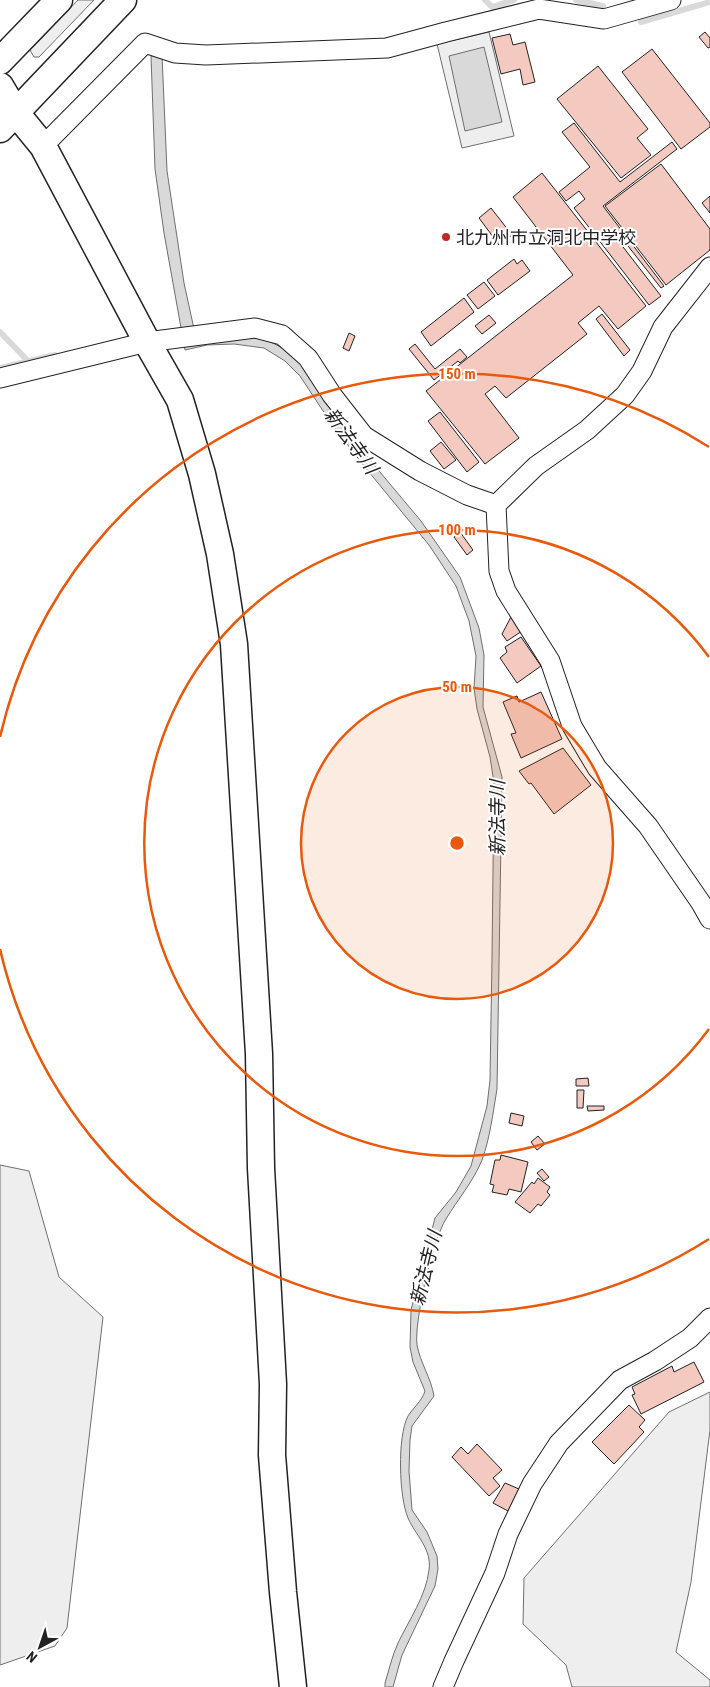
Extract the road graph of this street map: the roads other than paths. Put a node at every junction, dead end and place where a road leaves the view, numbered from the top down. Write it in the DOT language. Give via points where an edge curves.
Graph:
graph roads {
  1 [pos="59,0"];
  2 [pos="123,0"];
  3 [pos="671,0"];
  4 [pos="0,61"];
  5 [pos="0,86"];
  6 [pos="8,121"];
  7 [pos="43,146"];
  8 [pos="710,267"];
  9 [pos="147,342"];
  10 [pos="0,378"];
  11 [pos="496,504"];
  12 [pos="710,919"];
  13 [pos="710,1318"];
  14 [pos="293,1687"];
  15 [pos="444,1687"];
  1 -- 4 [label="street"];
  2 -- 6 [label="street"];
  3 -- 7 [label="street" via="604,19 539,9 388,48 206,55 175,53 145,43"];
  5 -- 6 [label="street"];
  6 -- 7 [label="street"];
  7 -- 9 [label="street"];
  8 -- 11 [label="street" via="663,326 642,371 625,396 588,430 536,466"];
  9 -- 10 [label="street"];
  9 -- 11 [label="street" via="255,328 282,334 308,358 364,436 466,495"];
  9 -- 14 [label="street" via="180,400 202,474 220,554 234,644 259,1054 261,1168 273,1384 272,1455"];
  11 -- 12 [label="street" via="499,571 506,591 550,661 572,726 597,768 648,826"];
  13 -- 15 [label="street" via="690,1338 620,1380 559,1442 532,1484 508,1534"];
}
